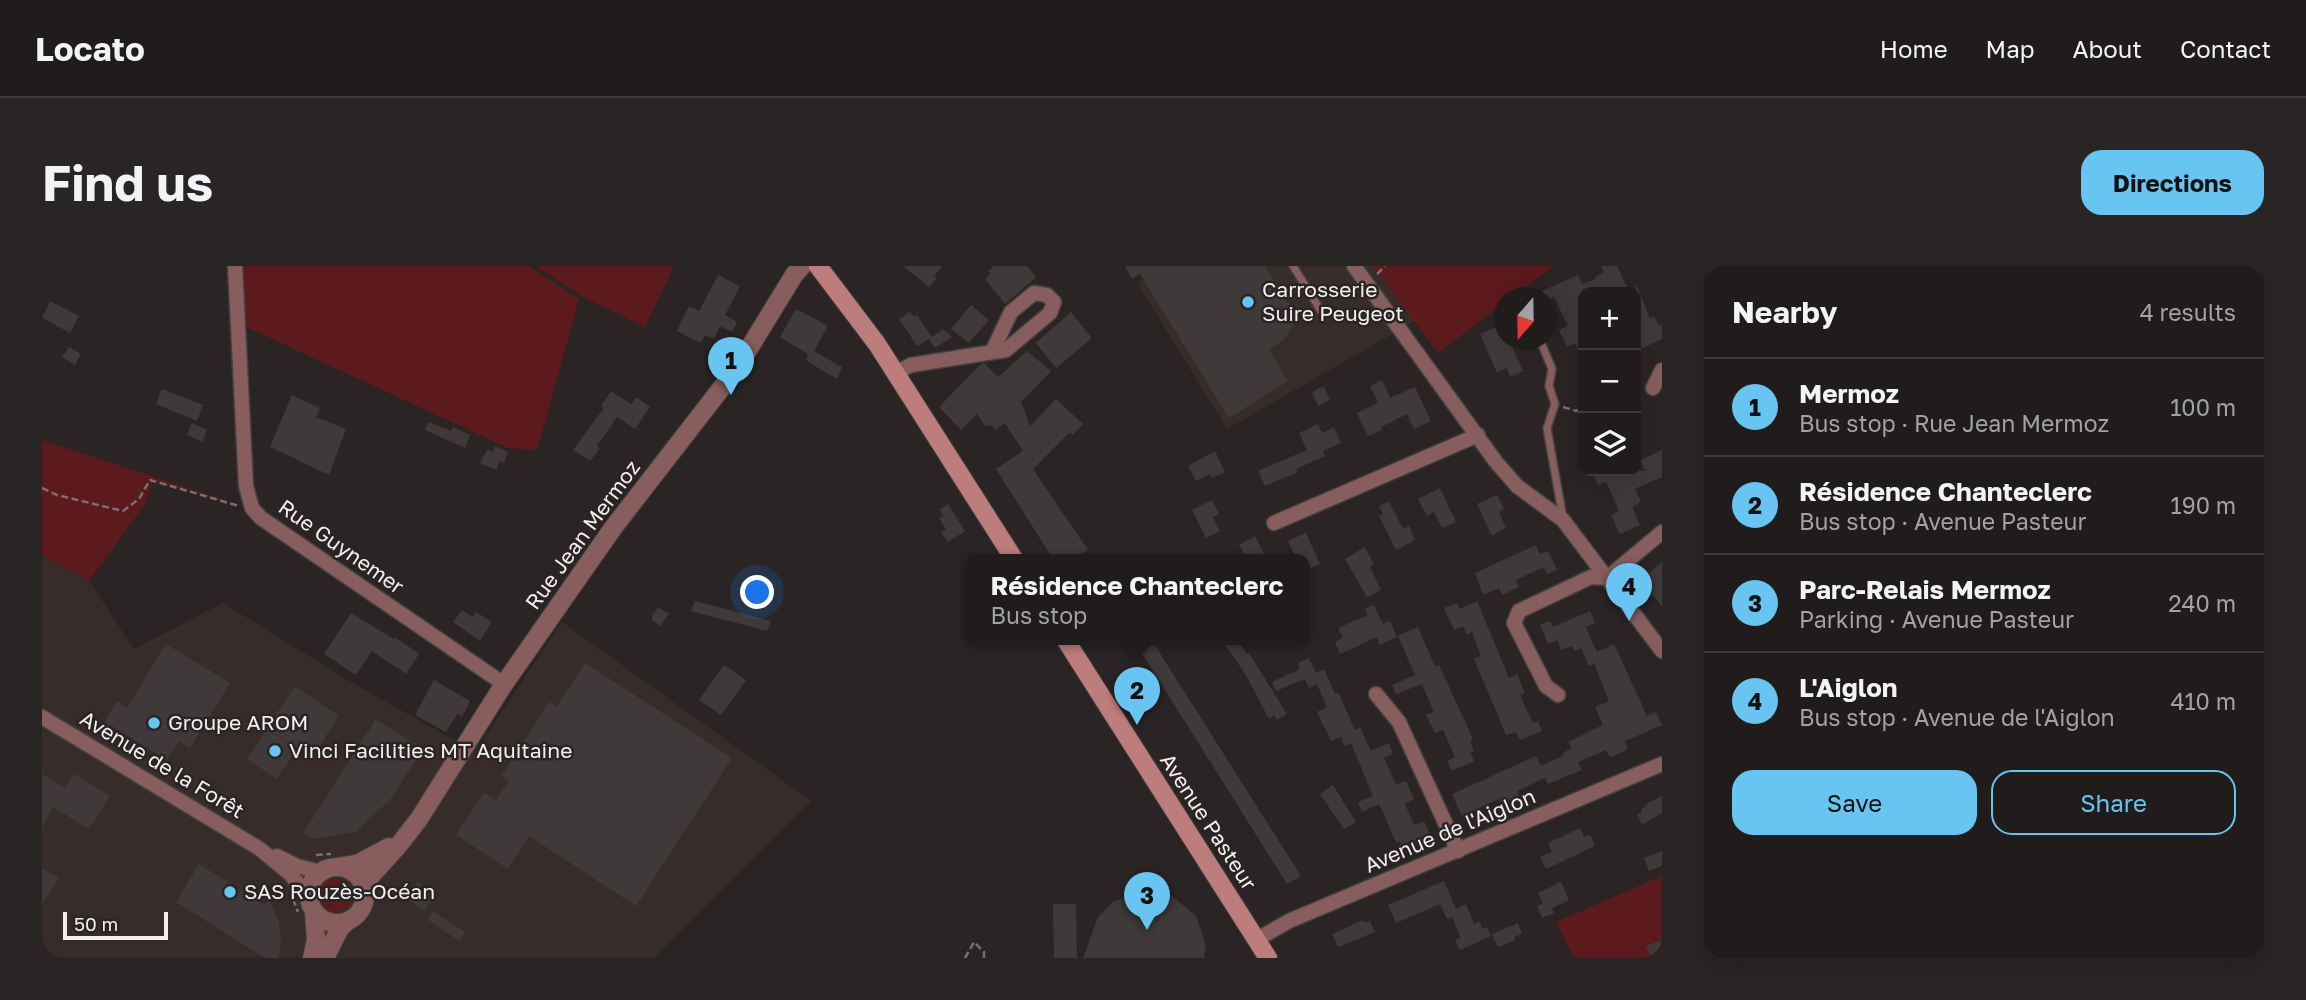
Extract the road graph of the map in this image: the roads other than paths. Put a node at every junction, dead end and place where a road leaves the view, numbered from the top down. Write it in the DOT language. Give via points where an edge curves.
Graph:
graph roads {
  1 [pos="235,266"];
  2 [pos="802,266"];
  3 [pos="818,266"];
  4 [pos="1293,266"];
  5 [pos="1354,266"];
  6 [pos="1321,311"];
  7 [pos="1544,350"];
  8 [pos="992,352"];
  9 [pos="1662,370"];
  10 [pos="895,373"];
  11 [pos="1653,388"];
  12 [pos="1478,435"];
  13 [pos="1563,520"];
  14 [pos="1274,523"];
  15 [pos="1662,532"];
  16 [pos="1011,554"];
  17 [pos="1607,578"];
  18 [pos="1069,645"];
  19 [pos="1662,651"];
  20 [pos="504,684"];
  21 [pos="1376,694"];
  22 [pos="1558,695"];
  23 [pos="42,717"];
  24 [pos="1662,764"];
  25 [pos="407,836"];
  26 [pos="260,849"];
  27 [pos="1458,851"];
  28 [pos="330,869"];
  29 [pos="364,889"];
  30 [pos="311,903"];
  31 [pos="348,921"];
  32 [pos="1256,940"];
  33 [pos="312,958"];
  34 [pos="325,958"];
  35 [pos="1268,958"];
  1 -- 20 [label="street, Rue Guynemer" via="246,486 252,508"];
  2 -- 20 [label="street, Rue Jean Mermoz" via="737,368 613,528"];
  3 -- 10 [label="main road"];
  4 -- 6 [label="lane"];
  5 -- 12 [label="street"];
  7 -- 13 [label="lane" via="1552,369 1549,386 1555,404 1547,428"];
  8 -- 8 [label="street" via="1006,350 1050,313 1054,302 1047,295 1034,293 1011,312"];
  8 -- 10 [label="street" via="911,365"];
  9 -- 11 [label="street"];
  10 -- 16 [label="main road"];
  12 -- 13 [label="street" via="1517,486"];
  12 -- 14 [label="street"];
  13 -- 17 [label="street"];
  15 -- 17 [label="street"];
  17 -- 19 [label="street"];
  17 -- 22 [label="street" via="1591,577 1519,611 1514,623 1546,686"];
  18 -- 32 [label="main road, Avenue Pasteur"];
  20 -- 25 [label="street, Rue Jean Mermoz"];
  21 -- 27 [label="street" via="1399,722"];
  23 -- 26 [label="street, Avenue de la Forêt"];
  24 -- 27 [label="street, Avenue de l'Aiglon"];
  25 -- 28 [label="street, Rue Jean Mermoz" via="374,857"];
  25 -- 29 [label="street, Rue Jean Mermoz"];
  26 -- 28 [label="street, Avenue de la Forêt" via="297,866"];
  26 -- 30 [label="street, Avenue de la Forêt" via="289,873"];
  27 -- 32 [label="street, Avenue de l'Aiglon" via="1289,921"];
  28 -- 29 [label="street" via="355,874"];
  28 -- 30 [label="street" via="310,886"];
  29 -- 31 [label="street" via="362,908"];
  30 -- 31 [label="street" via="330,922"];
  30 -- 33 [label="street" via="316,940"];
  31 -- 34 [label="street"];
  32 -- 35 [label="main road, Avenue Pasteur"];
}
